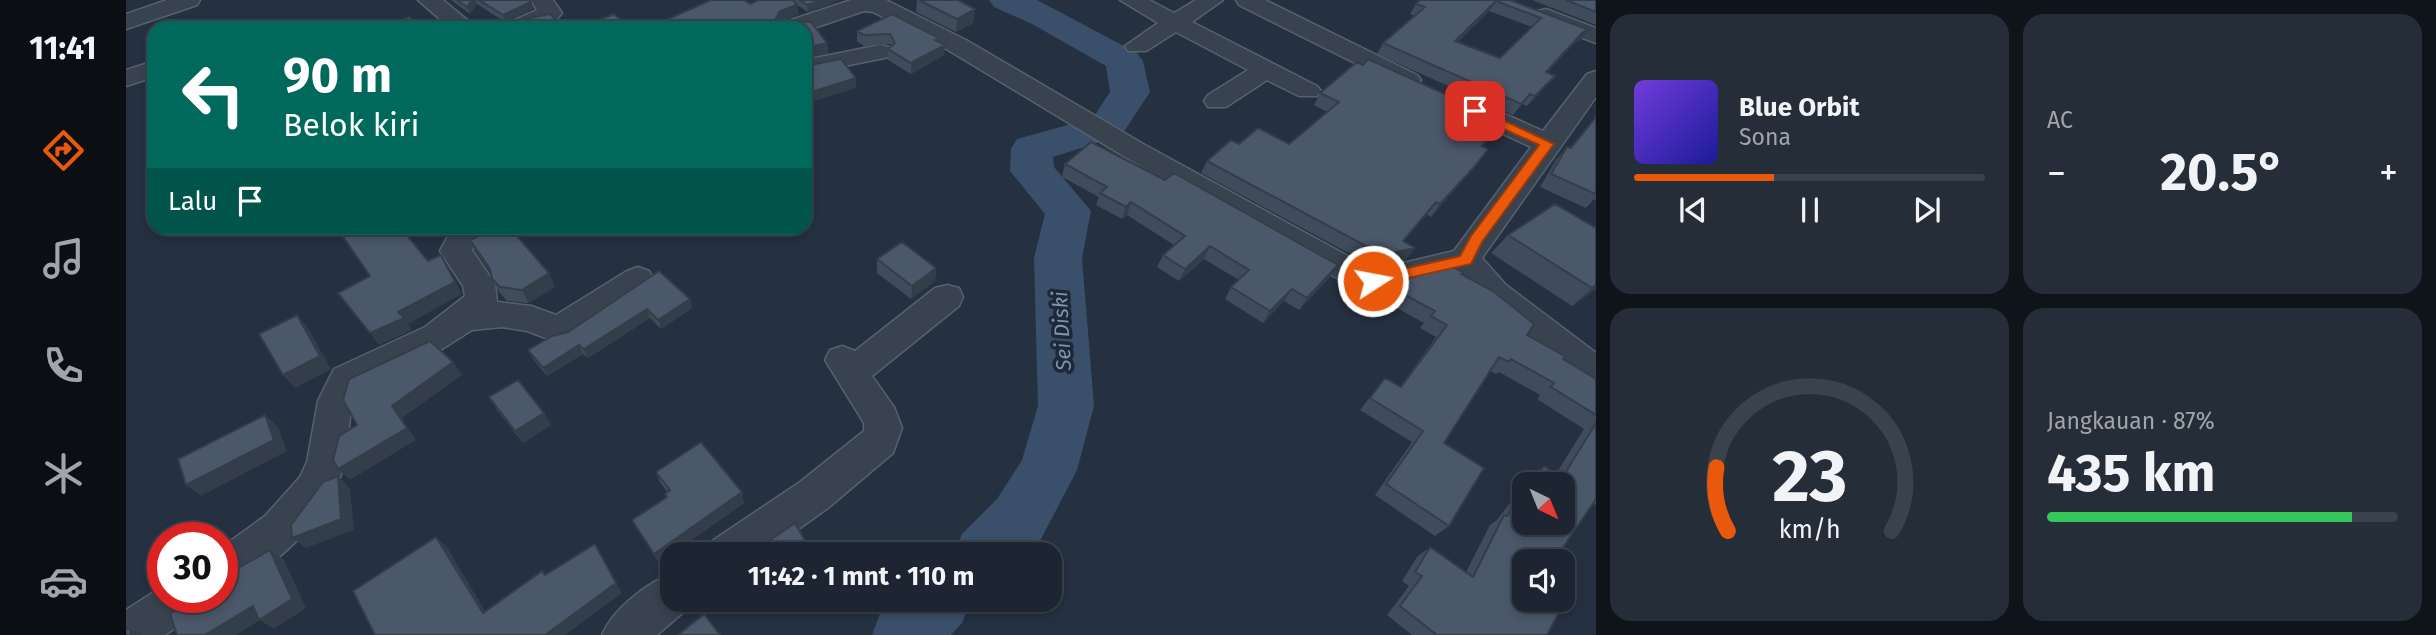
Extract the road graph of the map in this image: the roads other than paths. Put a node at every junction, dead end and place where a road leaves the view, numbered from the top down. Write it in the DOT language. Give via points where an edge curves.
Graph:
graph roads {
  1 [pos="189,0"];
  2 [pos="429,0"];
  3 [pos="541,0"];
  4 [pos="1131,0"];
  5 [pos="1212,0"];
  6 [pos="1247,0"];
  7 [pos="1524,8"];
  8 [pos="456,21"];
  9 [pos="532,21"];
  10 [pos="810,21"];
  11 [pos="126,22"];
  12 [pos="1176,22"];
  13 [pos="1596,36"];
  14 [pos="1137,46"];
  15 [pos="880,52"];
  16 [pos="812,66"];
  17 [pos="1267,69"];
  18 [pos="147,71"];
  19 [pos="126,78"];
  20 [pos="1596,79"];
  21 [pos="1308,90"];
  22 [pos="1217,101"];
  23 [pos="1547,144"];
  24 [pos="463,235"];
  25 [pos="1465,260"];
  26 [pos="638,279"];
  27 [pos="947,297"];
  28 [pos="468,317"];
  29 [pos="1596,373"];
  30 [pos="746,542"];
  31 [pos="238,560"];
  32 [pos="660,604"];
  33 [pos="160,613"];
  34 [pos="127,635"];
  35 [pos="624,635"];
  1 -- 11 [label="street"];
  2 -- 8 [label="street"];
  3 -- 9 [label="street" via="550,13"];
  4 -- 12 [label="street"];
  5 -- 12 [label="street"];
  6 -- 23 [label="street" via="1355,56"];
  7 -- 13 [label="street"];
  10 -- 25 [label="street" via="853,6 878,5 957,45 1362,278 1382,280"];
  12 -- 14 [label="street"];
  12 -- 17 [label="street"];
  15 -- 16 [label="street"];
  17 -- 21 [label="street"];
  17 -- 22 [label="street"];
  18 -- 19 [label="street"];
  20 -- 23 [label="street"];
  23 -- 25 [label="street"];
  24 -- 28 [label="street" via="456,251 479,284 482,299"];
  25 -- 29 [label="street" via="1495,294"];
  26 -- 28 [label="street" via="559,330 531,318 502,314"];
  27 -- 30 [label="street" via="846,366 881,418 880,441"];
  28 -- 31 [label="street" via="436,338 346,379 339,387 323,473 289,524"];
  32 -- 35 [label="street"];
  33 -- 34 [label="street"];
}
